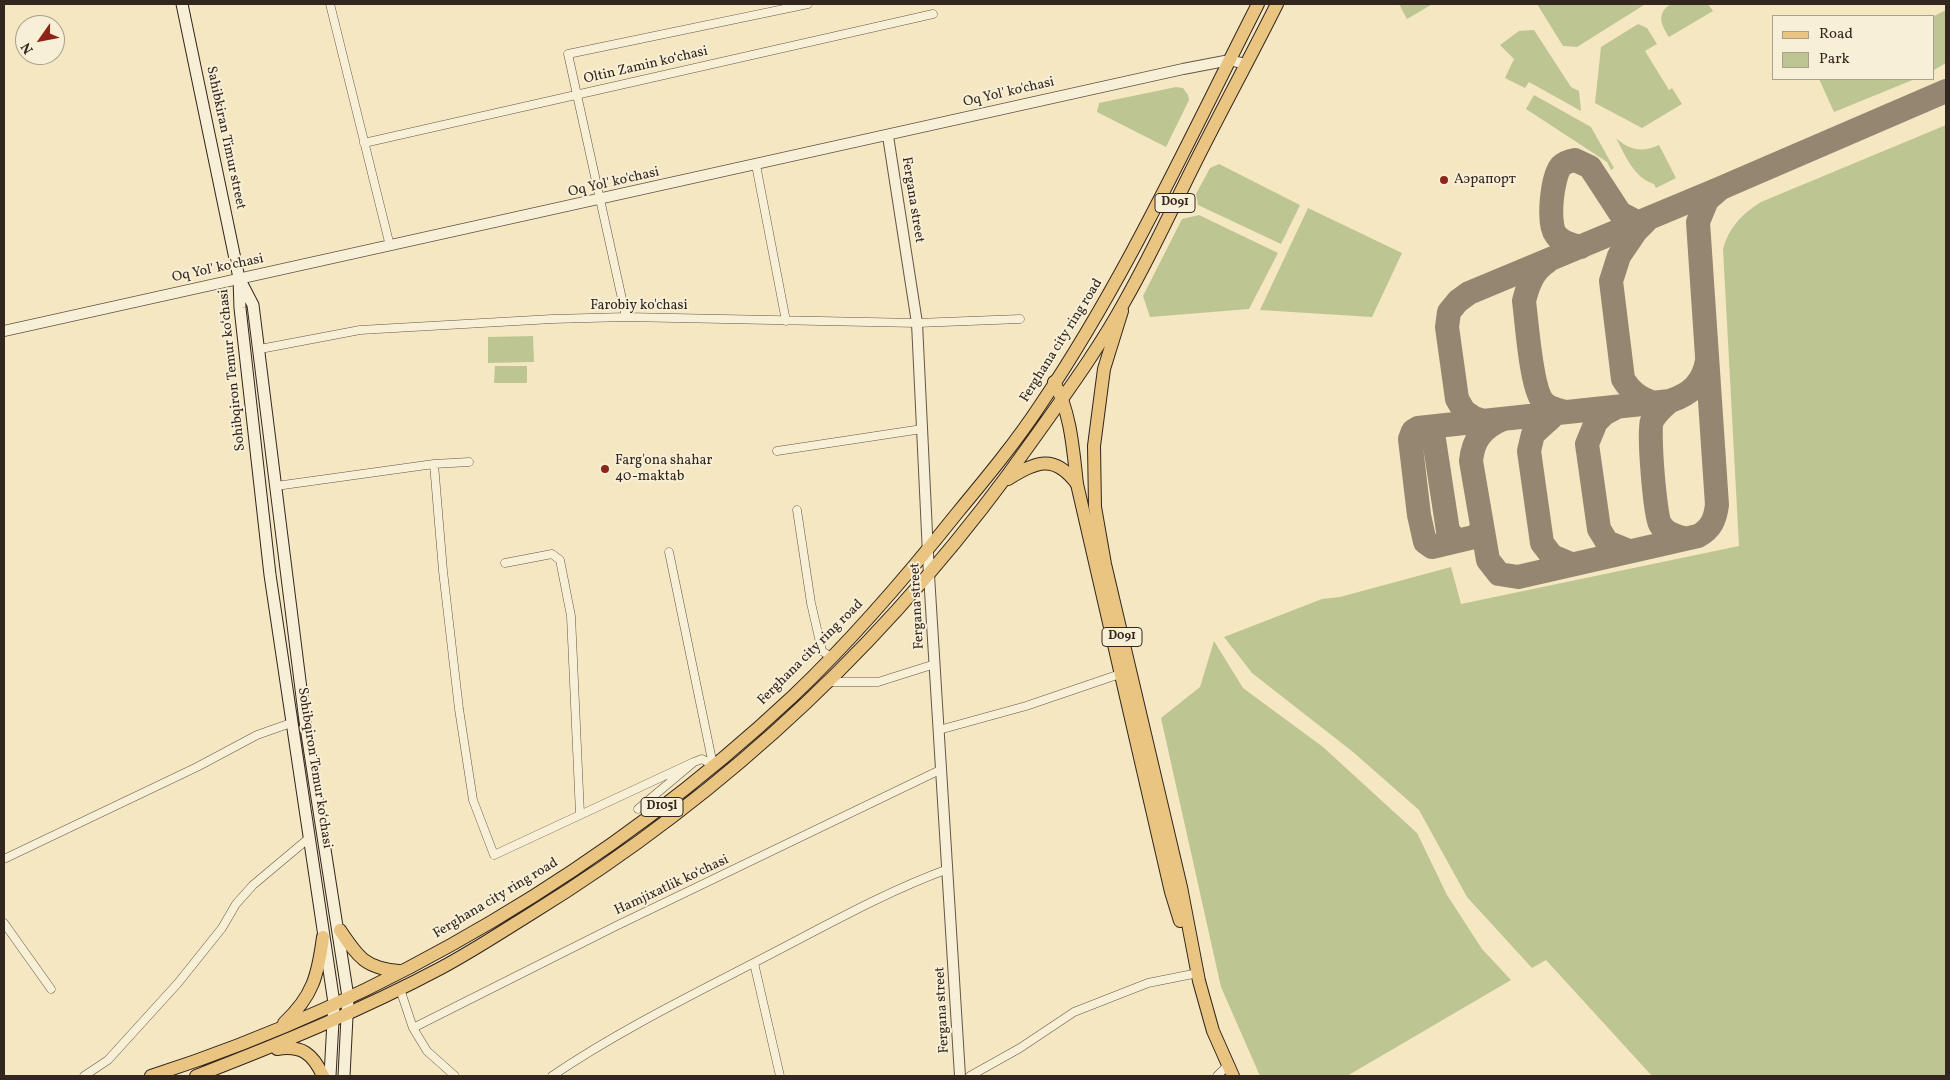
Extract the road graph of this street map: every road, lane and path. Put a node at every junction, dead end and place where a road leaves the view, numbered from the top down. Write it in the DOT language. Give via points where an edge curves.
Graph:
graph roads {
  1 [pos="182,4"];
  2 [pos="330,4"];
  3 [pos="808,4"];
  4 [pos="1258,4"];
  5 [pos="1277,4"];
  6 [pos="933,14"];
  7 [pos="1230,60"];
  8 [pos="1245,64"];
  9 [pos="578,94"];
  10 [pos="888,136"];
  11 [pos="364,142"];
  12 [pos="756,165"];
  13 [pos="601,200"];
  14 [pos="390,246"];
  15 [pos="239,278"];
  16 [pos="1126,300"];
  17 [pos="626,317"];
  18 [pos="1020,319"];
  19 [pos="786,320"];
  20 [pos="917,323"];
  21 [pos="4,331"];
  22 [pos="260,349"];
  23 [pos="1054,382"];
  24 [pos="1062,398"];
  25 [pos="922,429"];
  26 [pos="777,451"];
  27 [pos="469,462"];
  28 [pos="434,464"];
  29 [pos="1004,482"];
  30 [pos="1077,484"];
  31 [pos="276,486"];
  32 [pos="797,510"];
  33 [pos="929,549"];
  34 [pos="669,552"];
  35 [pos="505,563"];
  36 [pos="929,575"];
  37 [pos="831,658"];
  38 [pos="935,664"];
  39 [pos="1120,674"];
  40 [pos="830,682"];
  41 [pos="291,723"];
  42 [pos="939,730"];
  43 [pos="694,762"];
  44 [pos="713,765"];
  45 [pos="942,769"];
  46 [pos="638,808"];
  47 [pos="580,814"];
  48 [pos="309,838"];
  49 [pos="4,859"];
  50 [pos="948,869"];
  51 [pos="4,922"];
  52 [pos="340,930"];
  53 [pos="323,937"];
  54 [pos="754,963"];
  55 [pos="399,972"];
  56 [pos="1198,973"];
  57 [pos="51,989"];
  58 [pos="400,989"];
  59 [pos="348,997"];
  60 [pos="334,1003"];
  61 [pos="349,1014"];
  62 [pos="334,1020"];
  63 [pos="413,1028"];
  64 [pos="275,1030"];
  65 [pos="260,1052"];
  66 [pos="1230,1071"];
  67 [pos="84,1076"];
  68 [pos="151,1076"];
  69 [pos="196,1076"];
  70 [pos="323,1076"];
  71 [pos="330,1076"];
  72 [pos="344,1076"];
  73 [pos="454,1076"];
  74 [pos="552,1076"];
  75 [pos="780,1076"];
  76 [pos="960,1076"];
  77 [pos="970,1076"];
  78 [pos="1217,1076"];
  1 -- 15 [label="main road, Sahibkiran Timur street"];
  2 -- 11 [label="street"];
  3 -- 9 [label="street" via="568,54"];
  4 -- 7 [label="main road, Ferghana city ring road / D091"];
  5 -- 8 [label="main road, D091"];
  6 -- 9 [label="street, Oltin Zamin koʻchasi"];
  7 -- 8 [label="street"];
  7 -- 10 [label="street, Oq Yol' ko'chasi"];
  7 -- 23 [label="main road, Ferghana city ring road / D091" via="1110,295"];
  8 -- 16 [label="main road, D091"];
  9 -- 11 [label="street, Oltin Zamin koʻchasi"];
  9 -- 13 [label="street"];
  10 -- 12 [label="street, Oq Yol' ko'chasi"];
  10 -- 20 [label="street, Fergana street"];
  11 -- 14 [label="street"];
  12 -- 13 [label="street, Oq Yol' ko'chasi"];
  12 -- 19 [label="street"];
  13 -- 14 [label="street, Oq Yol' ko'chasi"];
  13 -- 17 [label="street"];
  14 -- 15 [label="street, Oq Yol' ko'chasi"];
  15 -- 21 [label="street, Oq Yol' ko'chasi"];
  15 -- 22 [label="main road, Sohibqiron Temur koʻchasi" via="253,306"];
  15 -- 41 [label="main road, Sohibqiron Temur koʻchasi" via="270,575"];
  16 -- 24 [label="main road, D091"];
  16 -- 56 [label="main road, D091" via="1104,369 1094,446 1096,507 1105,564"];
  17 -- 19 [label="street, Farobiy ko'chasi"];
  17 -- 22 [label="street, Farobiy ko'chasi" via="443,323 360,330"];
  18 -- 20 [label="street, Farobiy ko'chasi"];
  19 -- 20 [label="street, Farobiy ko'chasi"];
  20 -- 25 [label="street, Fergana street"];
  22 -- 31 [label="main road, Sohibqiron Temur koʻchasi"];
  23 -- 24 [label="main road, D091"];
  23 -- 33 [label="main road, Ferghana city ring road / D105l" via="998,462"];
  24 -- 29 [label="main road, D105l"];
  24 -- 30 [label="main road, D091" via="1071,433"];
  25 -- 26 [label="street"];
  25 -- 33 [label="street, Fergana street"];
  27 -- 28 [label="street"];
  28 -- 31 [label="street"];
  28 -- 47 [label="street" via="459,709 474,800 494,855"];
  29 -- 30 [label="main road" via="1043,462 1053,463 1069,473"];
  29 -- 36 [label="main road, D105l"];
  30 -- 39 [label="main road, D091"];
  31 -- 52 [label="main road, Sohibqiron Temur koʻchasi" via="305,721"];
  32 -- 37 [label="street" via="822,651"];
  33 -- 36 [label="street, Fergana street"];
  33 -- 37 [label="main road, Ferghana city ring road / D105l"];
  34 -- 44 [label="street"];
  35 -- 47 [label="street" via="552,554 560,560 571,616"];
  36 -- 38 [label="street, Fergana street"];
  36 -- 40 [label="main road, D105l"];
  37 -- 44 [label="main road, Ferghana city ring road / D105l" via="794,695"];
  38 -- 40 [label="street" via="878,682"];
  38 -- 42 [label="street, Fergana street"];
  39 -- 42 [label="street" via="1026,706"];
  39 -- 56 [label="main road, D091" via="1171,892"];
  40 -- 58 [label="main road, D105l" via="723,777 612,862 478,946"];
  41 -- 48 [label="main road, Sohibqiron Temur koʻchasi"];
  41 -- 49 [label="street" via="257,735 198,768"];
  42 -- 45 [label="street, Fergana street"];
  43 -- 44 [label="street" via="702,759"];
  43 -- 46 [label="street"];
  43 -- 47 [label="street"];
  44 -- 55 [label="main road, Ferghana city ring road / D105l" via="641,824 604,849 480,927"];
  45 -- 50 [label="street, Fergana street"];
  45 -- 63 [label="street, Hamjixatlik koʻchasi"];
  48 -- 53 [label="main road, Sohibqiron Temur koʻchasi"];
  48 -- 67 [label="street" via="253,885 178,983 108,1060"];
  50 -- 54 [label="street" via="905,885"];
  50 -- 76 [label="street, Fergana street"];
  51 -- 57 [label="street"];
  52 -- 55 [label="main road" via="354,951 370,965"];
  52 -- 59 [label="main road, Sohibqiron Temur koʻchasi"];
  53 -- 60 [label="main road, Sohibqiron Temur koʻchasi"];
  53 -- 64 [label="main road" via="320,964 311,991 302,1005"];
  54 -- 74 [label="street" via="630,1028"];
  54 -- 75 [label="street"];
  55 -- 59 [label="main road, Ferghana city ring road / D105l"];
  56 -- 66 [label="main road, D091" via="1213,1030"];
  56 -- 77 [label="street" via="1148,983 1074,1012"];
  58 -- 61 [label="main road, D105l"];
  58 -- 63 [label="street"];
  59 -- 60 [label="main road, Ferghana city ring road / D105l"];
  59 -- 61 [label="main road, Sohibqiron Temur koʻchasi"];
  60 -- 62 [label="main road, Sohibqiron Temur koʻchasi"];
  60 -- 64 [label="main road, Ferghana city ring road / D105l"];
  61 -- 62 [label="main road, D105l"];
  61 -- 72 [label="main road, Sohibqiron Temur koʻchasi"];
  62 -- 65 [label="main road, D105l"];
  62 -- 71 [label="main road, Sohibqiron Temur koʻchasi"];
  63 -- 73 [label="street" via="427,1051"];
  64 -- 68 [label="main road, Ferghana city ring road / D105l"];
  65 -- 69 [label="main road, D105l"];
  65 -- 70 [label="main road" via="290,1047 300,1050 314,1059"];
  66 -- 78 [label="street"];
}
